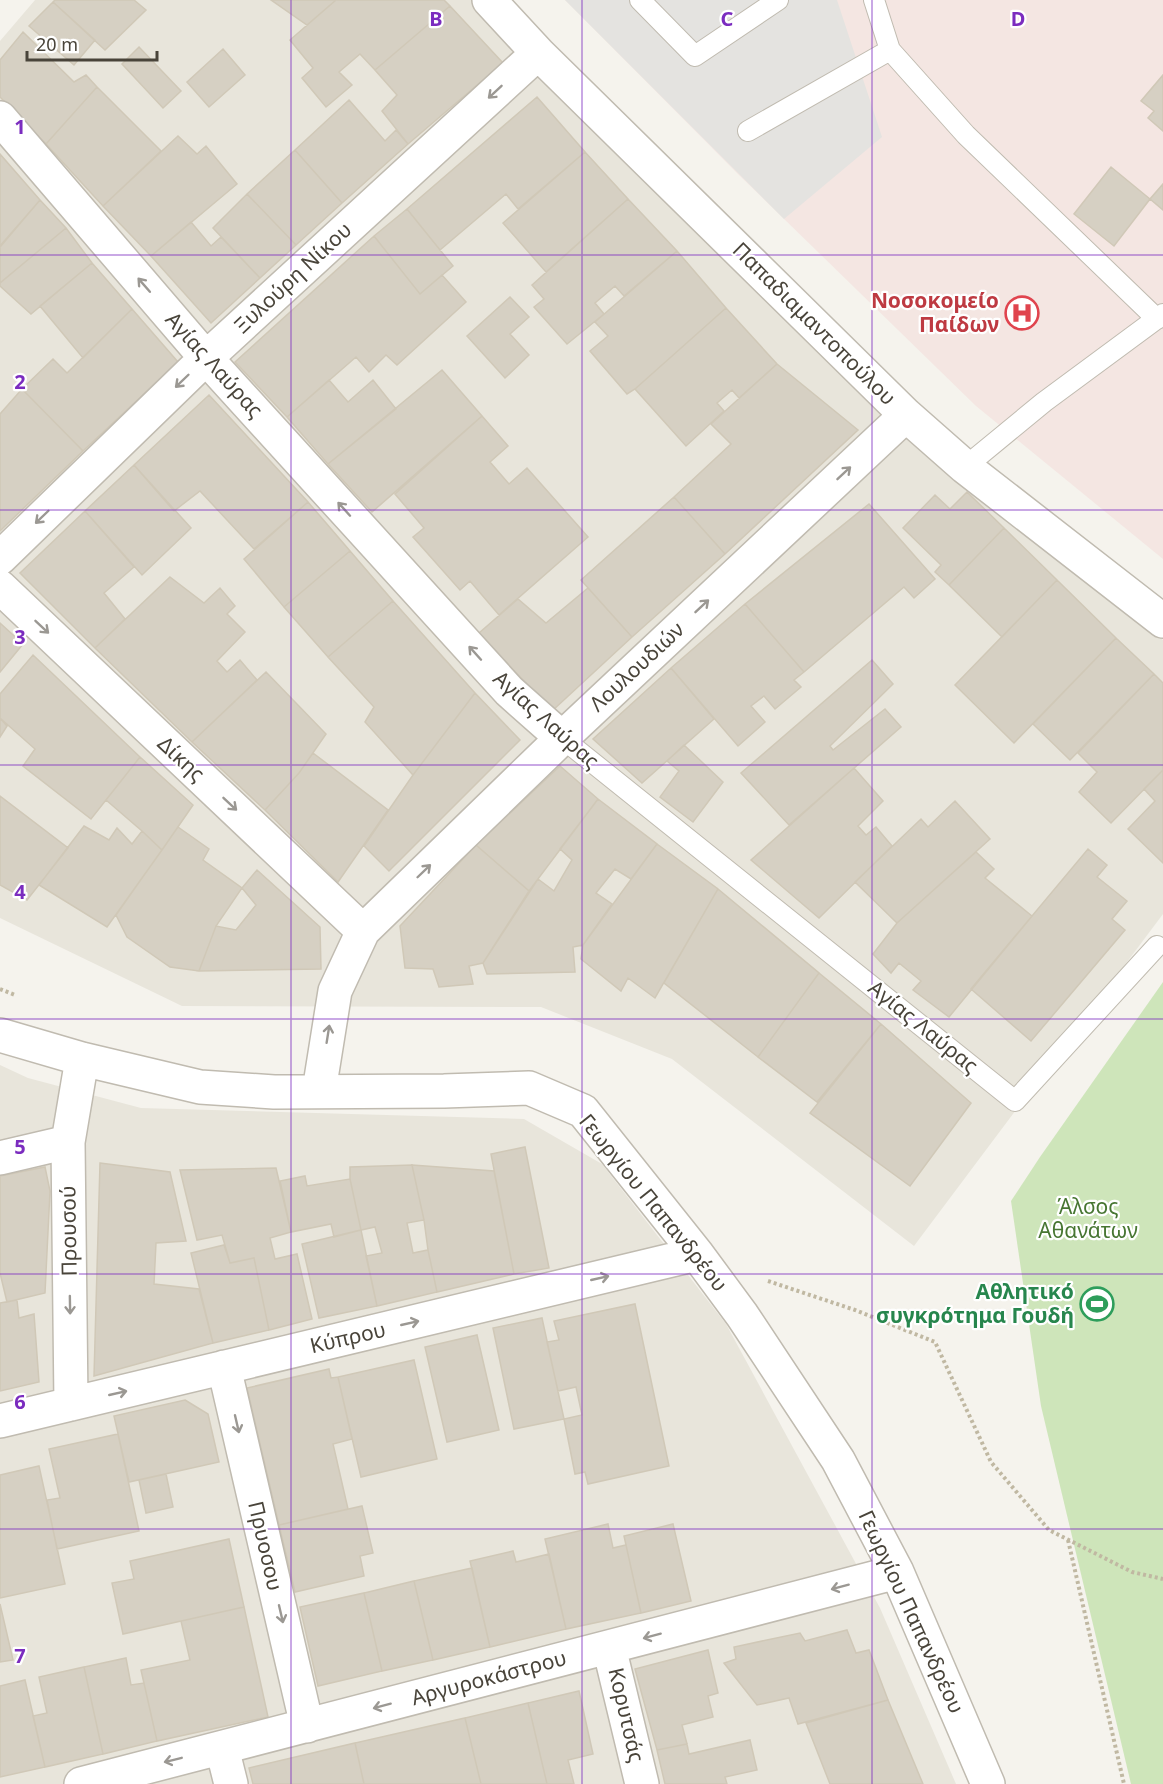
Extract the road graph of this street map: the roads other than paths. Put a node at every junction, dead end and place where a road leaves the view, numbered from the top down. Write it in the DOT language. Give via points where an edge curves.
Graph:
graph roads {
  1 [pos="489,0"];
  2 [pos="640,0"];
  3 [pos="778,0"];
  4 [pos="874,0"];
  5 [pos="890,50"];
  6 [pos="538,53"];
  7 [pos="0,118"];
  8 [pos="748,131"];
  9 [pos="1160,316"];
  10 [pos="206,358"];
  11 [pos="906,415"];
  12 [pos="965,467"];
  13 [pos="0,558"];
  14 [pos="0,586"];
  15 [pos="1163,621"];
  16 [pos="562,738"];
  17 [pos="363,931"];
  18 [pos="1157,946"];
  19 [pos="0,1035"];
  20 [pos="82,1059"];
  21 [pos="319,1091"];
  22 [pos="68,1142"];
  23 [pos="0,1158"];
  24 [pos="697,1254"];
  25 [pos="224,1367"];
  26 [pos="71,1404"];
  27 [pos="0,1421"];
  28 [pos="897,1572"];
  29 [pos="609,1647"];
  30 [pos="307,1726"];
  31 [pos="222,1748"];
  32 [pos="81,1784"];
  33 [pos="231,1784"];
  34 [pos="642,1784"];
  35 [pos="987,1784"];
  1 -- 6 [label="street, Παπαδιαμαντοπούλου"];
  2 -- 3 [label="lane" via="695,56"];
  4 -- 5 [label="lane"];
  5 -- 8 [label="lane"];
  5 -- 9 [label="lane" via="966,135"];
  6 -- 10 [label="street, Ξυλούρη Νίκου, one-way"];
  6 -- 11 [label="street, Παπαδιαμαντοπούλου"];
  10 -- 7 [label="street, Αγίας Λαύρας, one-way"];
  9 -- 12 [label="lane" via="1044,402"];
  10 -- 13 [label="street, Ξυλούρη Νίκου, one-way"];
  16 -- 10 [label="street, Αγίας Λαύρας, one-way" via="509,691"];
  11 -- 12 [label="street, Παπαδιαμαντοπούλου"];
  16 -- 11 [label="street, Λουλουδιών, one-way"];
  12 -- 15 [label="street, Παπαδιαμαντοπούλου"];
  14 -- 17 [label="street, Δίκης, one-way"];
  17 -- 16 [label="street, Λουλουδιών, one-way"];
  16 -- 18 [label="lane, Αγίας Λαύρας" via="1015,1101"];
  21 -- 17 [label="street, Λουλουδιών, one-way" via="335,991"];
  19 -- 20 [label="street, Γεωργίου Παπανδρέου"];
  20 -- 21 [label="street, Γεωργίου Παπανδρέου" via="200,1087"];
  20 -- 22 [label="street, Προυσού"];
  21 -- 24 [label="street, Γεωργίου Παπανδρέου" via="529,1088 584,1112"];
  22 -- 23 [label="street"];
  22 -- 26 [label="street, Προυσού, one-way"];
  25 -- 24 [label="street, Κύπρου, one-way"];
  24 -- 28 [label="street, Γεωργίου Παπανδρέου" via="838,1460"];
  26 -- 25 [label="street, Κύπρου, one-way"];
  25 -- 30 [label="street, Πρυοσου, one-way"];
  26 -- 27 [label="street, Κύπρου"];
  28 -- 29 [label="street, Αργυροκάστρου, one-way"];
  28 -- 35 [label="street, Γεωργίου Παπανδρέου"];
  29 -- 30 [label="street, Αργυροκάστρου, one-way"];
  29 -- 34 [label="street, Κορυτσάς"];
  30 -- 31 [label="street, Αργυροκάστρου"];
  31 -- 32 [label="street, Αργυροκάστρου, one-way"];
  31 -- 33 [label="street"];
}
